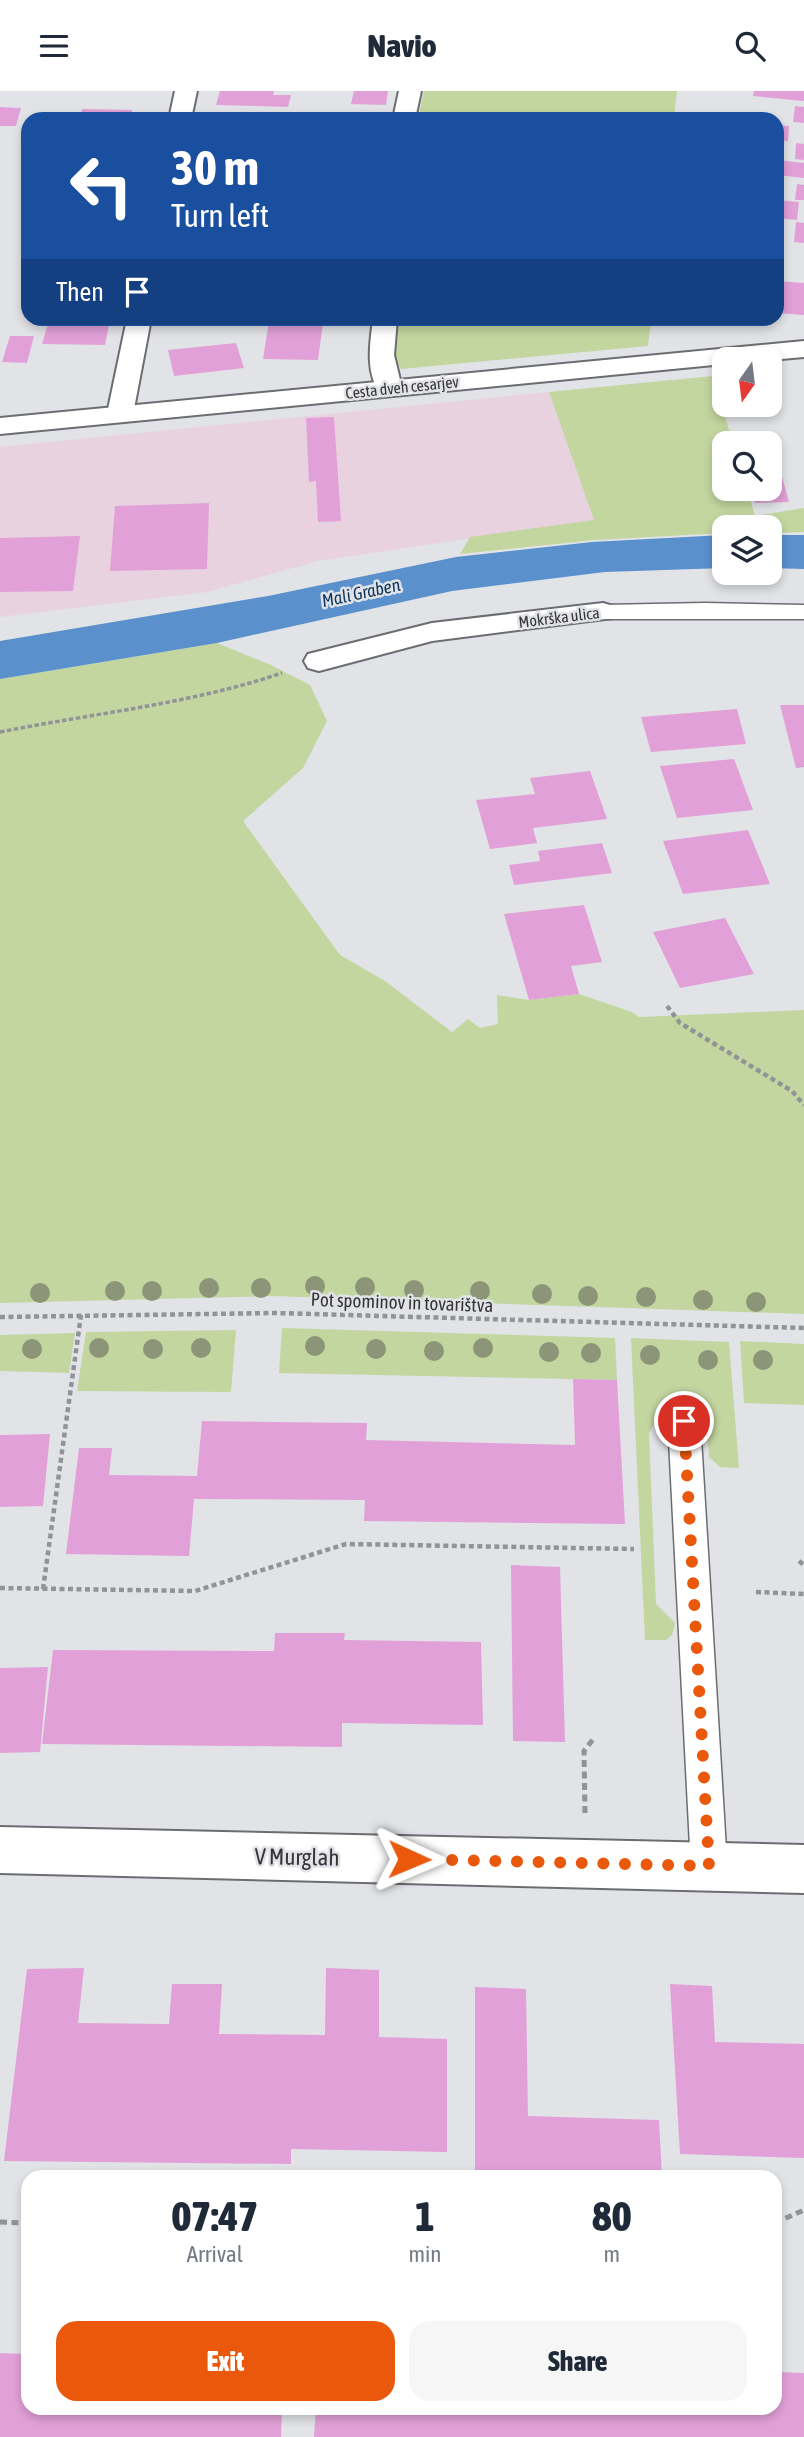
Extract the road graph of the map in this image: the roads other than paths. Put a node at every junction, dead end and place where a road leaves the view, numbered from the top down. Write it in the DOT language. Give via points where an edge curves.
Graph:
graph roads {
  1 [pos="186,91"];
  2 [pos="410,91"];
  3 [pos="182,112"];
  4 [pos="406,112"];
  5 [pos="138,326"];
  6 [pos="384,326"];
  7 [pos="804,348"];
  8 [pos="389,388"];
  9 [pos="120,414"];
  10 [pos="0,426"];
  11 [pos="603,612"];
  12 [pos="804,612"];
  13 [pos="319,661"];
  14 [pos="684,1421"];
  15 [pos="0,1850"];
  16 [pos="709,1866"];
  17 [pos="804,1869"];
  1 -- 3 [label="street"];
  2 -- 4 [label="street"];
  5 -- 9 [label="street"];
  6 -- 8 [label="street" via="381,355"];
  7 -- 8 [label="street, Cesta dveh cesarjev"];
  8 -- 9 [label="street, Cesta dveh cesarjev"];
  9 -- 10 [label="street, Cesta dveh cesarjev"];
  11 -- 12 [label="lane, Mokrška ulica"];
  11 -- 13 [label="street, Mokrška ulica" via="432,632"];
  14 -- 16 [label="lane"];
  15 -- 16 [label="street, V Murglah"];
  16 -- 17 [label="street, V Murglah"];
}
